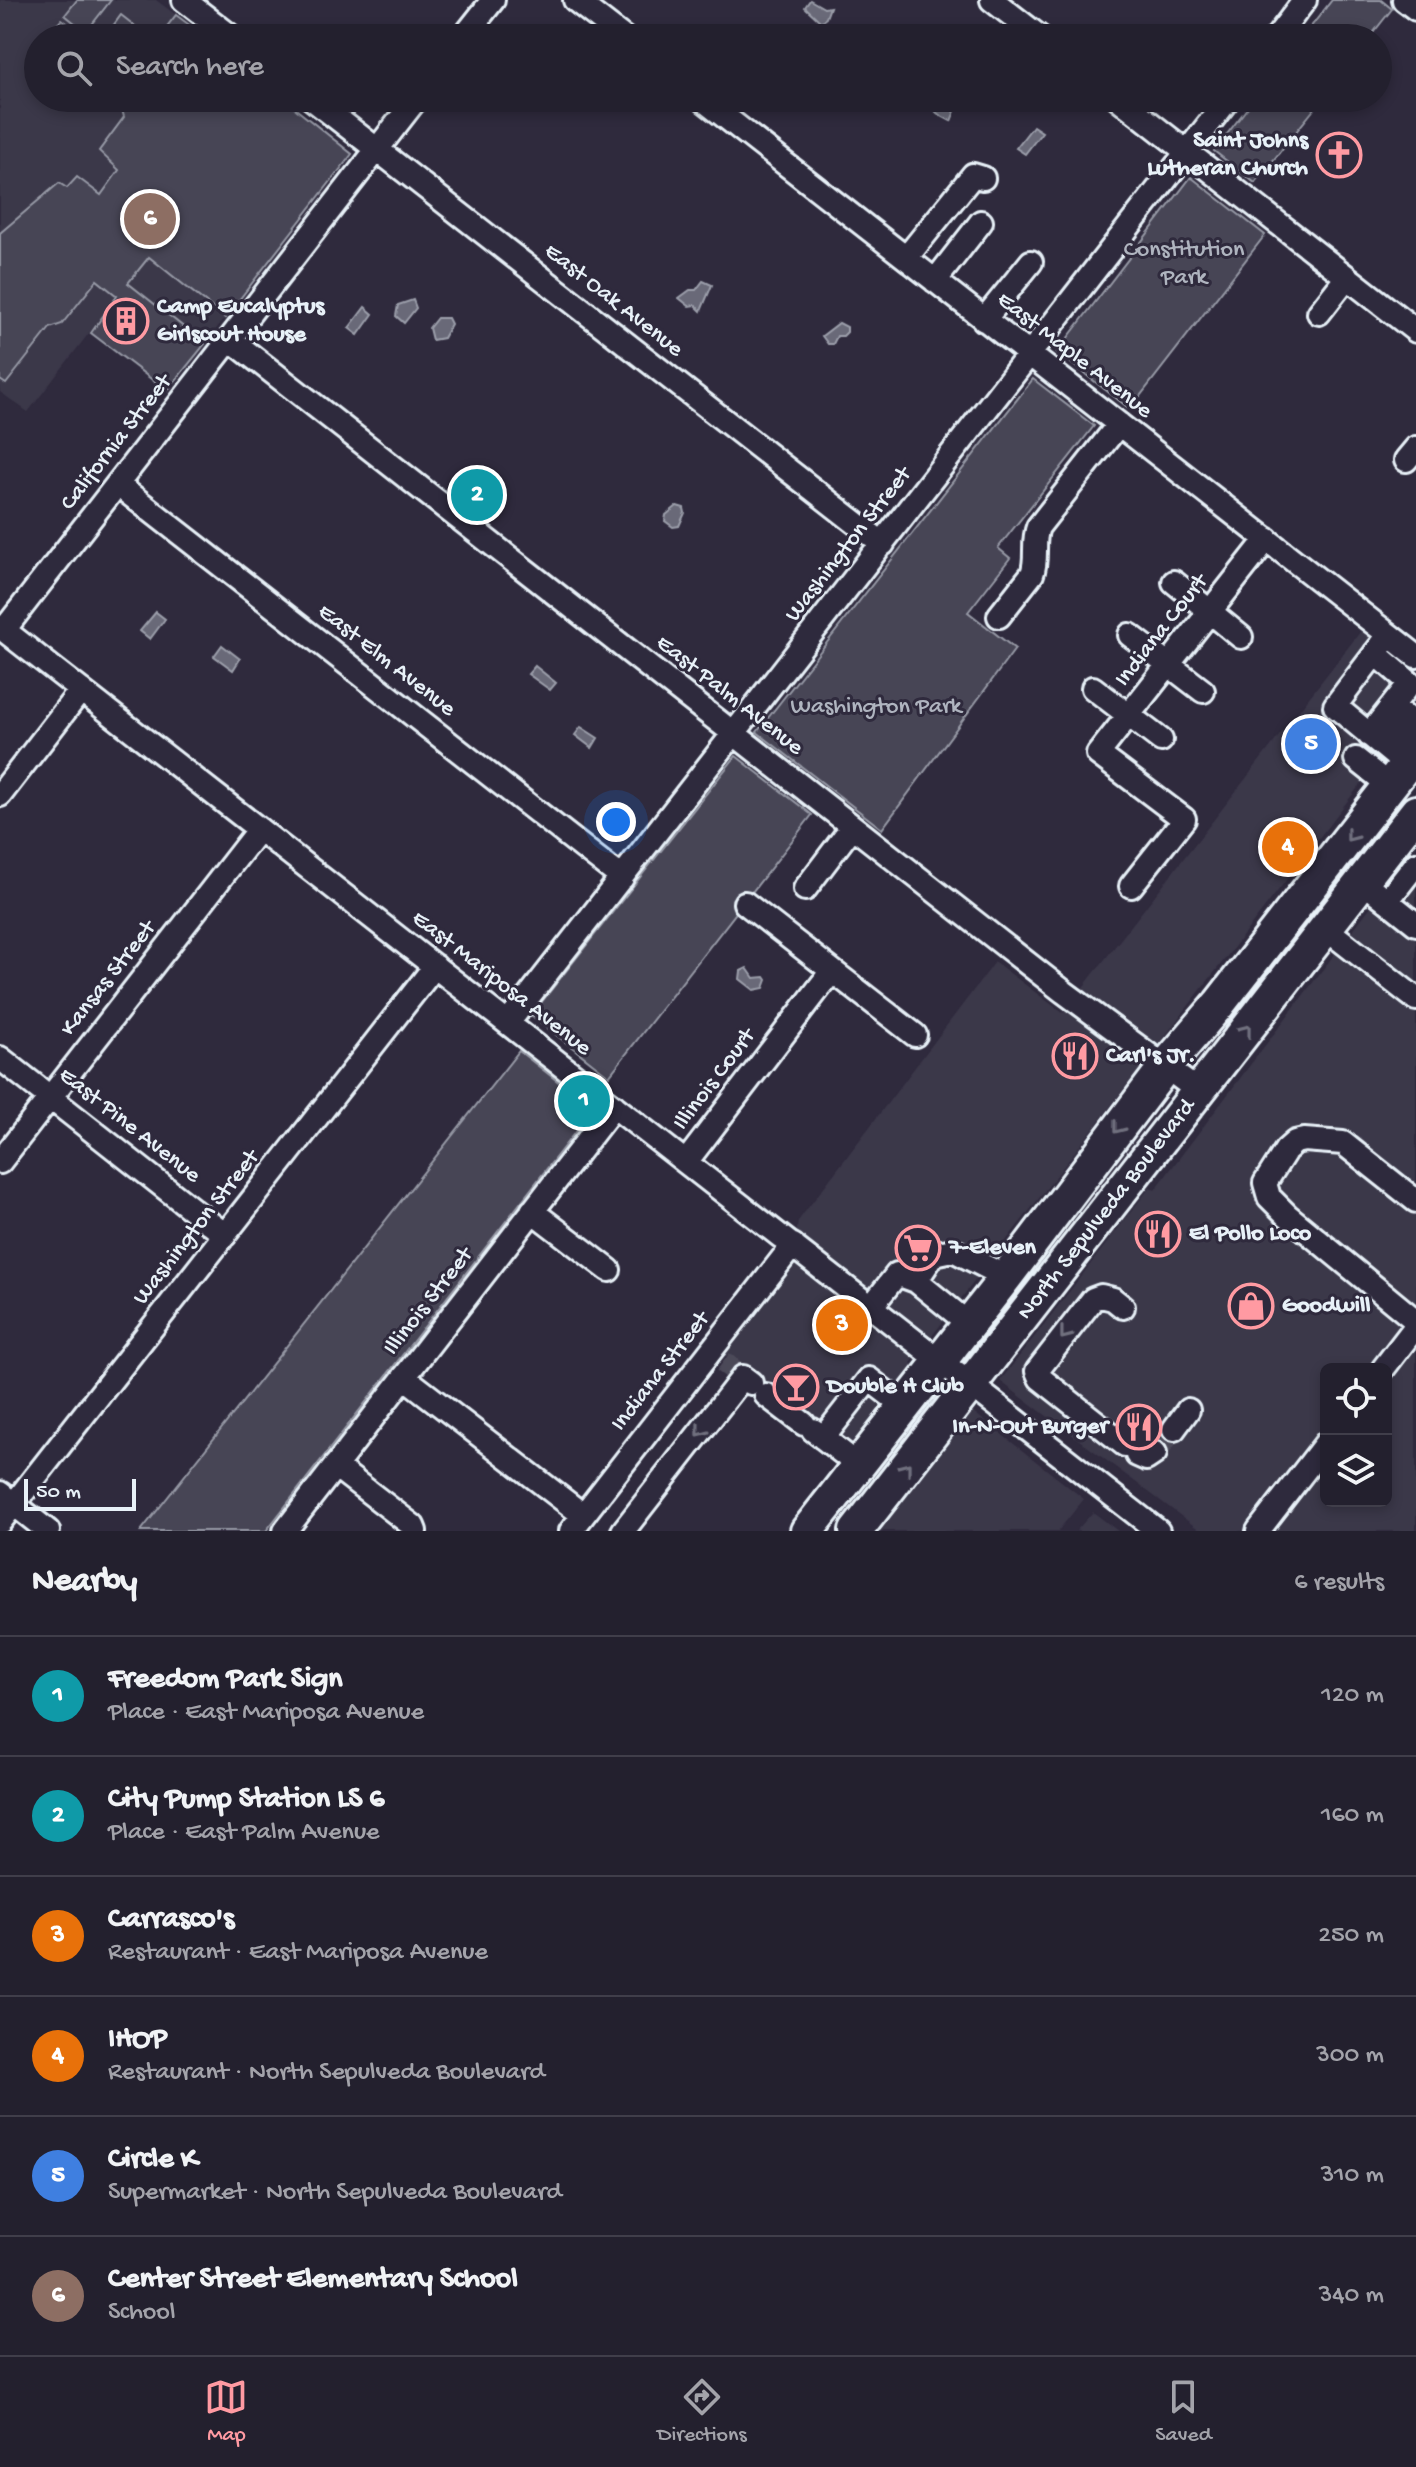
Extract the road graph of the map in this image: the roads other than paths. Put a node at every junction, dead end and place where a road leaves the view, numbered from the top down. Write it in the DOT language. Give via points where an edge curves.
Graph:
graph roads {
  1 [pos="184,0"];
  2 [pos="493,0"];
  3 [pos="575,0"];
  4 [pos="992,0"];
  5 [pos="1404,0"];
  6 [pos="1298,2"];
  7 [pos="1416,9"];
  8 [pos="215,24"];
  9 [pos="474,24"];
  10 [pos="606,24"];
  11 [pos="1023,24"];
  12 [pos="1285,24"];
  13 [pos="329,112"];
  14 [pos="406,112"];
  15 [pos="719,112"];
  16 [pos="1136,112"];
  17 [pos="1218,112"];
  18 [pos="377,150"];
  19 [pos="1188,152"];
  20 [pos="983,178"];
  21 [pos="981,222"];
  22 [pos="906,258"];
  23 [pos="1031,262"];
  24 [pos="1347,277"];
  25 [pos="935,281"];
  26 [pos="1319,313"];
  27 [pos="984,320"];
  28 [pos="1416,331"];
  29 [pos="230,339"];
  30 [pos="1030,353"];
  31 [pos="1119,424"];
  32 [pos="118,485"];
  33 [pos="1267,539"];
  34 [pos="883,544"];
  35 [pos="1174,582"];
  36 [pos="1210,611"];
  37 [pos="999,616"];
  38 [pos="2,628"];
  39 [pos="1130,635"];
  40 [pos="1389,635"];
  41 [pos="1241,637"];
  42 [pos="1375,653"];
  43 [pos="1416,656"];
  44 [pos="1168,665"];
  45 [pos="1093,688"];
  46 [pos="81,690"];
  47 [pos="1203,691"];
  48 [pos="1128,715"];
  49 [pos="1381,720"];
  50 [pos="1416,726"];
  51 [pos="735,733"];
  52 [pos="1161,740"];
  53 [pos="1356,759"];
  54 [pos="1407,762"];
  55 [pos="0,795"];
  56 [pos="1414,819"];
  57 [pos="852,827"];
  58 [pos="259,829"];
  59 [pos="1414,870"];
  60 [pos="622,878"];
  61 [pos="1131,886"];
  62 [pos="805,889"];
  63 [pos="1374,891"];
  64 [pos="745,903"];
  65 [pos="1416,924"];
  66 [pos="1325,928"];
  67 [pos="435,966"];
  68 [pos="832,971"];
  69 [pos="1416,999"];
  70 [pos="508,1023"];
  71 [pos="915,1035"];
  72 [pos="0,1058"];
  73 [pos="1165,1067"];
  74 [pos="1198,1091"];
  75 [pos="50,1097"];
  76 [pos="614,1106"];
  77 [pos="0,1162"];
  78 [pos="686,1162"];
  79 [pos="1416,1201"];
  80 [pos="532,1211"];
  81 [pos="225,1235"];
  82 [pos="793,1245"];
  83 [pos="609,1270"];
  84 [pos="1006,1277"];
  85 [pos="916,1281"];
  86 [pos="872,1306"];
  87 [pos="1123,1307"];
  88 [pos="969,1324"];
  89 [pos="1416,1324"];
  90 [pos="940,1360"];
  91 [pos="1387,1363"];
  92 [pos="739,1374"];
  93 [pos="404,1377"];
  94 [pos="972,1384"];
  95 [pos="904,1406"];
  96 [pos="1188,1410"];
  97 [pos="1174,1429"];
  98 [pos="813,1431"];
  99 [pos="1139,1451"];
  100 [pos="1320,1451"];
  101 [pos="858,1465"];
  102 [pos="335,1466"];
  103 [pos="7,1499"];
  104 [pos="0,1522"];
  105 [pos="577,1523"];
  106 [pos="48,1531"];
  107 [pos="285,1531"];
  108 [pos="415,1531"];
  109 [pos="623,1531"];
  110 [pos="807,1531"];
  111 [pos="856,1531"];
  112 [pos="1158,1531"];
  113 [pos="1258,1531"];
  1 -- 8 [label="street"];
  2 -- 9 [label="street"];
  3 -- 10 [label="street"];
  4 -- 11 [label="street"];
  5 -- 7 [label="street"];
  6 -- 12 [label="street"];
  13 -- 18 [label="street, East Oak Avenue"];
  14 -- 18 [label="street, California Street"];
  15 -- 22 [label="street, East Maple Avenue"];
  16 -- 19 [label="street"];
  17 -- 19 [label="street, Washington Street"];
  18 -- 29 [label="street, California Street"];
  18 -- 34 [label="street, East Oak Avenue"];
  19 -- 24 [label="street"];
  19 -- 30 [label="street, Washington Street"];
  20 -- 22 [label="street" via="973,175"];
  21 -- 25 [label="street"];
  22 -- 25 [label="street, East Maple Avenue"];
  23 -- 27 [label="street"];
  24 -- 26 [label="street"];
  24 -- 28 [label="street"];
  25 -- 27 [label="street, East Maple Avenue"];
  27 -- 30 [label="street, East Maple Avenue"];
  29 -- 32 [label="street, California Street"];
  29 -- 51 [label="street, East Palm Avenue"];
  30 -- 31 [label="street, East Maple Avenue"];
  30 -- 34 [label="street, Washington Street"];
  31 -- 33 [label="street, East Maple Avenue"];
  31 -- 37 [label="street" via="1038,527 1032,574"];
  32 -- 38 [label="street, California Street"];
  32 -- 60 [label="street, East Elm Avenue"];
  33 -- 36 [label="street, Indiana Court"];
  33 -- 40 [label="street, East Maple Avenue"];
  34 -- 51 [label="street, Washington Street"];
  35 -- 36 [label="street"];
  36 -- 41 [label="street"];
  36 -- 44 [label="street, Indiana Court"];
  38 -- 46 [label="street, East Mariposa Avenue"];
  39 -- 44 [label="street"];
  40 -- 42 [label="street"];
  40 -- 43 [label="street, East Maple Avenue"];
  42 -- 49 [label="street" via="1409,680"];
  42 -- 49 [label="street" via="1335,706"];
  44 -- 47 [label="street"];
  44 -- 48 [label="street, Indiana Court"];
  45 -- 48 [label="street"];
  46 -- 55 [label="street"];
  46 -- 58 [label="street, East Mariposa Avenue"];
  48 -- 52 [label="street"];
  48 -- 61 [label="street, Indiana Court" via="1098,754 1184,819"];
  49 -- 50 [label="street"];
  49 -- 54 [label="street"];
  51 -- 57 [label="street, East Palm Avenue"];
  51 -- 60 [label="street, Washington Street"];
  53 -- 54 [label="street"];
  54 -- 73 [label="highway, North Sepulveda Boulevard, one-way"];
  56 -- 63 [label="highway, North Sepulveda Boulevard"];
  57 -- 62 [label="street"];
  57 -- 73 [label="street, East Palm Avenue" via="1019,967"];
  58 -- 67 [label="street, East Mariposa Avenue"];
  58 -- 75 [label="street, Kansas Street"];
  59 -- 63 [label="street"];
  60 -- 70 [label="street, Washington Street"];
  63 -- 65 [label="street"];
  63 -- 66 [label="highway, North Sepulveda Boulevard"];
  64 -- 68 [label="street"];
  66 -- 69 [label="street"];
  74 -- 66 [label="highway, North Sepulveda Boulevard, one-way"];
  67 -- 70 [label="street, East Mariposa Avenue"];
  67 -- 81 [label="street, Washington Street"];
  68 -- 71 [label="street"];
  68 -- 78 [label="street, Illinois Court"];
  70 -- 76 [label="street, East Mariposa Avenue"];
  72 -- 75 [label="street, East Pine Avenue"];
  73 -- 74 [label="street, East Palm Avenue"];
  73 -- 84 [label="highway, North Sepulveda Boulevard, one-way"];
  74 -- 94 [label="highway, North Sepulveda Boulevard"];
  75 -- 77 [label="street, Kansas Street"];
  75 -- 81 [label="street, East Pine Avenue"];
  76 -- 78 [label="street, East Mariposa Avenue"];
  76 -- 80 [label="street, Illinois Street"];
  78 -- 82 [label="street, East Mariposa Avenue"];
  79 -- 89 [label="street" via="1343,1143 1295,1142 1265,1183 1269,1197 1287,1215"];
  80 -- 83 [label="street"];
  80 -- 93 [label="street, Illinois Street"];
  81 -- 103 [label="street, Washington Street"];
  82 -- 86 [label="street, East Mariposa Avenue"];
  82 -- 92 [label="street, Indiana Street"];
  84 -- 85 [label="street" via="953,1250 934,1254"];
  84 -- 88 [label="highway, North Sepulveda Boulevard"];
  85 -- 86 [label="street" via="897,1274"];
  85 -- 88 [label="street"];
  86 -- 90 [label="street, East Mariposa Avenue"];
  87 -- 99 [label="street, one-way" via="1113,1299 1093,1299 1037,1371"];
  88 -- 90 [label="highway, North Sepulveda Boulevard"];
  89 -- 91 [label="street"];
  90 -- 94 [label="street, East Mariposa Avenue"];
  90 -- 95 [label="highway, North Sepulveda Boulevard"];
  92 -- 98 [label="street"];
  92 -- 105 [label="street, Indiana Street"];
  92 -- 109 [label="street, one-way"];
  93 -- 102 [label="street, Illinois Street"];
  93 -- 105 [label="street"];
  111 -- 94 [label="highway, North Sepulveda Boulevard, one-way"];
  94 -- 112 [label="street, East Mariposa Avenue"];
  95 -- 98 [label="street" via="869,1379"];
  95 -- 101 [label="highway, North Sepulveda Boulevard"];
  96 -- 97 [label="street"];
  98 -- 101 [label="street"];
  100 -- 113 [label="street"];
  101 -- 110 [label="highway, North Sepulveda Boulevard"];
  102 -- 107 [label="street, Illinois Street"];
  102 -- 108 [label="street"];
  103 -- 104 [label="street, Washington Street"];
  103 -- 106 [label="street"];
}
